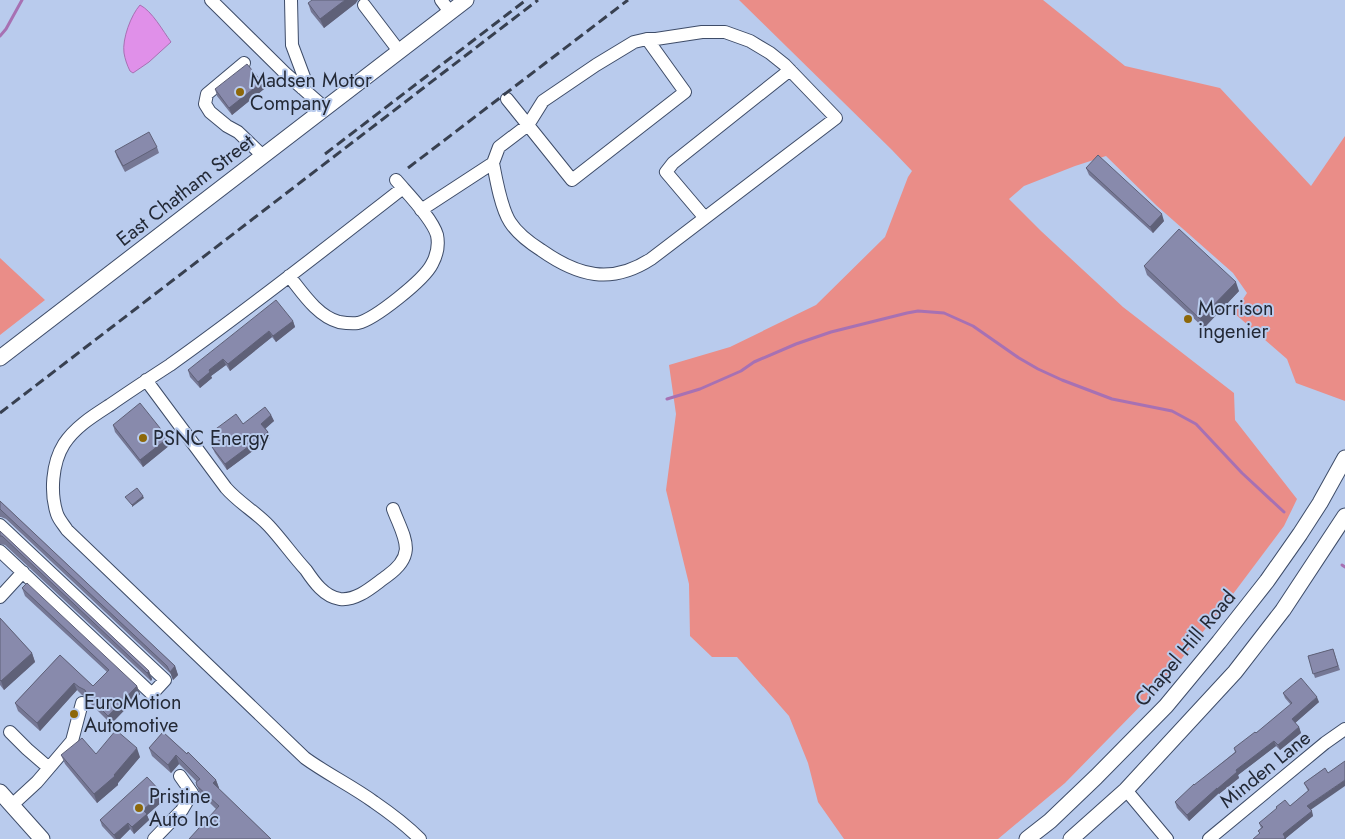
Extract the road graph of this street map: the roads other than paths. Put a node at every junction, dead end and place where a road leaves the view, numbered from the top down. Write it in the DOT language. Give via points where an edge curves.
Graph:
graph roads {
  1 [pos="211,0"];
  2 [pos="291,0"];
  3 [pos="441,0"];
  4 [pos="466,0"];
  5 [pos="364,5"];
  6 [pos="450,12"];
  7 [pos="647,39"];
  8 [pos="399,52"];
  9 [pos="244,64"];
  10 [pos="790,70"];
  11 [pos="302,88"];
  12 [pos="507,99"];
  13 [pos="325,108"];
  14 [pos="528,125"];
  15 [pos="263,156"];
  16 [pos="493,163"];
  17 [pos="422,210"];
  18 [pos="705,218"];
  19 [pos="288,276"];
  20 [pos="0,358"];
  21 [pos="146,380"];
  22 [pos="1345,458"];
  23 [pos="393,509"];
  24 [pos="1345,516"];
  25 [pos="0,525"];
  26 [pos="0,551"];
  27 [pos="23,572"];
  28 [pos="0,597"];
  29 [pos="82,703"];
  30 [pos="1345,729"];
  31 [pos="10,732"];
  32 [pos="49,768"];
  33 [pos="180,776"];
  34 [pos="1126,790"];
  35 [pos="5,801"];
  36 [pos="42,839"];
  37 [pos="154,839"];
  38 [pos="420,839"];
  39 [pos="1027,839"];
  40 [pos="1071,839"];
  41 [pos="1167,839"];
  42 [pos="1209,839"];
  1 -- 11 [label="street"];
  2 -- 11 [label="street" via="292,45 304,78"];
  3 -- 6 [label="street"];
  4 -- 6 [label="main road, East Chatham Street"];
  5 -- 8 [label="street"];
  6 -- 8 [label="main road, East Chatham Street"];
  7 -- 10 [label="street" via="725,32 750,41"];
  7 -- 14 [label="street" via="634,42 543,101"];
  7 -- 14 [label="street" via="685,92 572,180"];
  8 -- 13 [label="main road, East Chatham Street"];
  9 -- 15 [label="street" via="208,94 205,104 210,112"];
  10 -- 18 [label="street" via="673,163 666,172"];
  10 -- 18 [label="street" via="836,118"];
  11 -- 13 [label="street"];
  12 -- 14 [label="street"];
  13 -- 15 [label="main road, East Chatham Street"];
  14 -- 16 [label="street" via="499,147"];
  15 -- 20 [label="main road, East Chatham Street"];
  16 -- 17 [label="street"];
  16 -- 18 [label="street" via="506,215 517,231 551,258 586,273 618,274 640,266"];
  17 -- 19 [label="street" via="399,184"];
  17 -- 19 [label="street" via="436,232 438,242 434,261 422,277 367,320 347,323 330,319 317,310"];
  19 -- 21 [label="street"];
  21 -- 23 [label="street" via="226,488 240,503 260,516 321,589 332,596 350,599 361,594 405,558 405,541"];
  21 -- 38 [label="street" via="76,429 63,445 53,482 58,516 67,530 305,758 373,801"];
  22 -- 39 [label="main road, Chapel Hill Road" via="1300,534 1213,650 1166,706 1050,821"];
  24 -- 34 [label="main road" via="1283,610 1235,672"];
  25 -- 27 [label="street" via="165,680 152,694"];
  26 -- 27 [label="street"];
  27 -- 28 [label="street"];
  29 -- 32 [label="street" via="72,741"];
  30 -- 42 [label="street, Minden Lane"];
  31 -- 32 [label="street"];
  32 -- 35 [label="street" via="37,782"];
  33 -- 37 [label="street" via="192,793 182,810"];
  34 -- 40 [label="main road"];
  34 -- 41 [label="street"];
  35 -- 36 [label="main road"];
}
